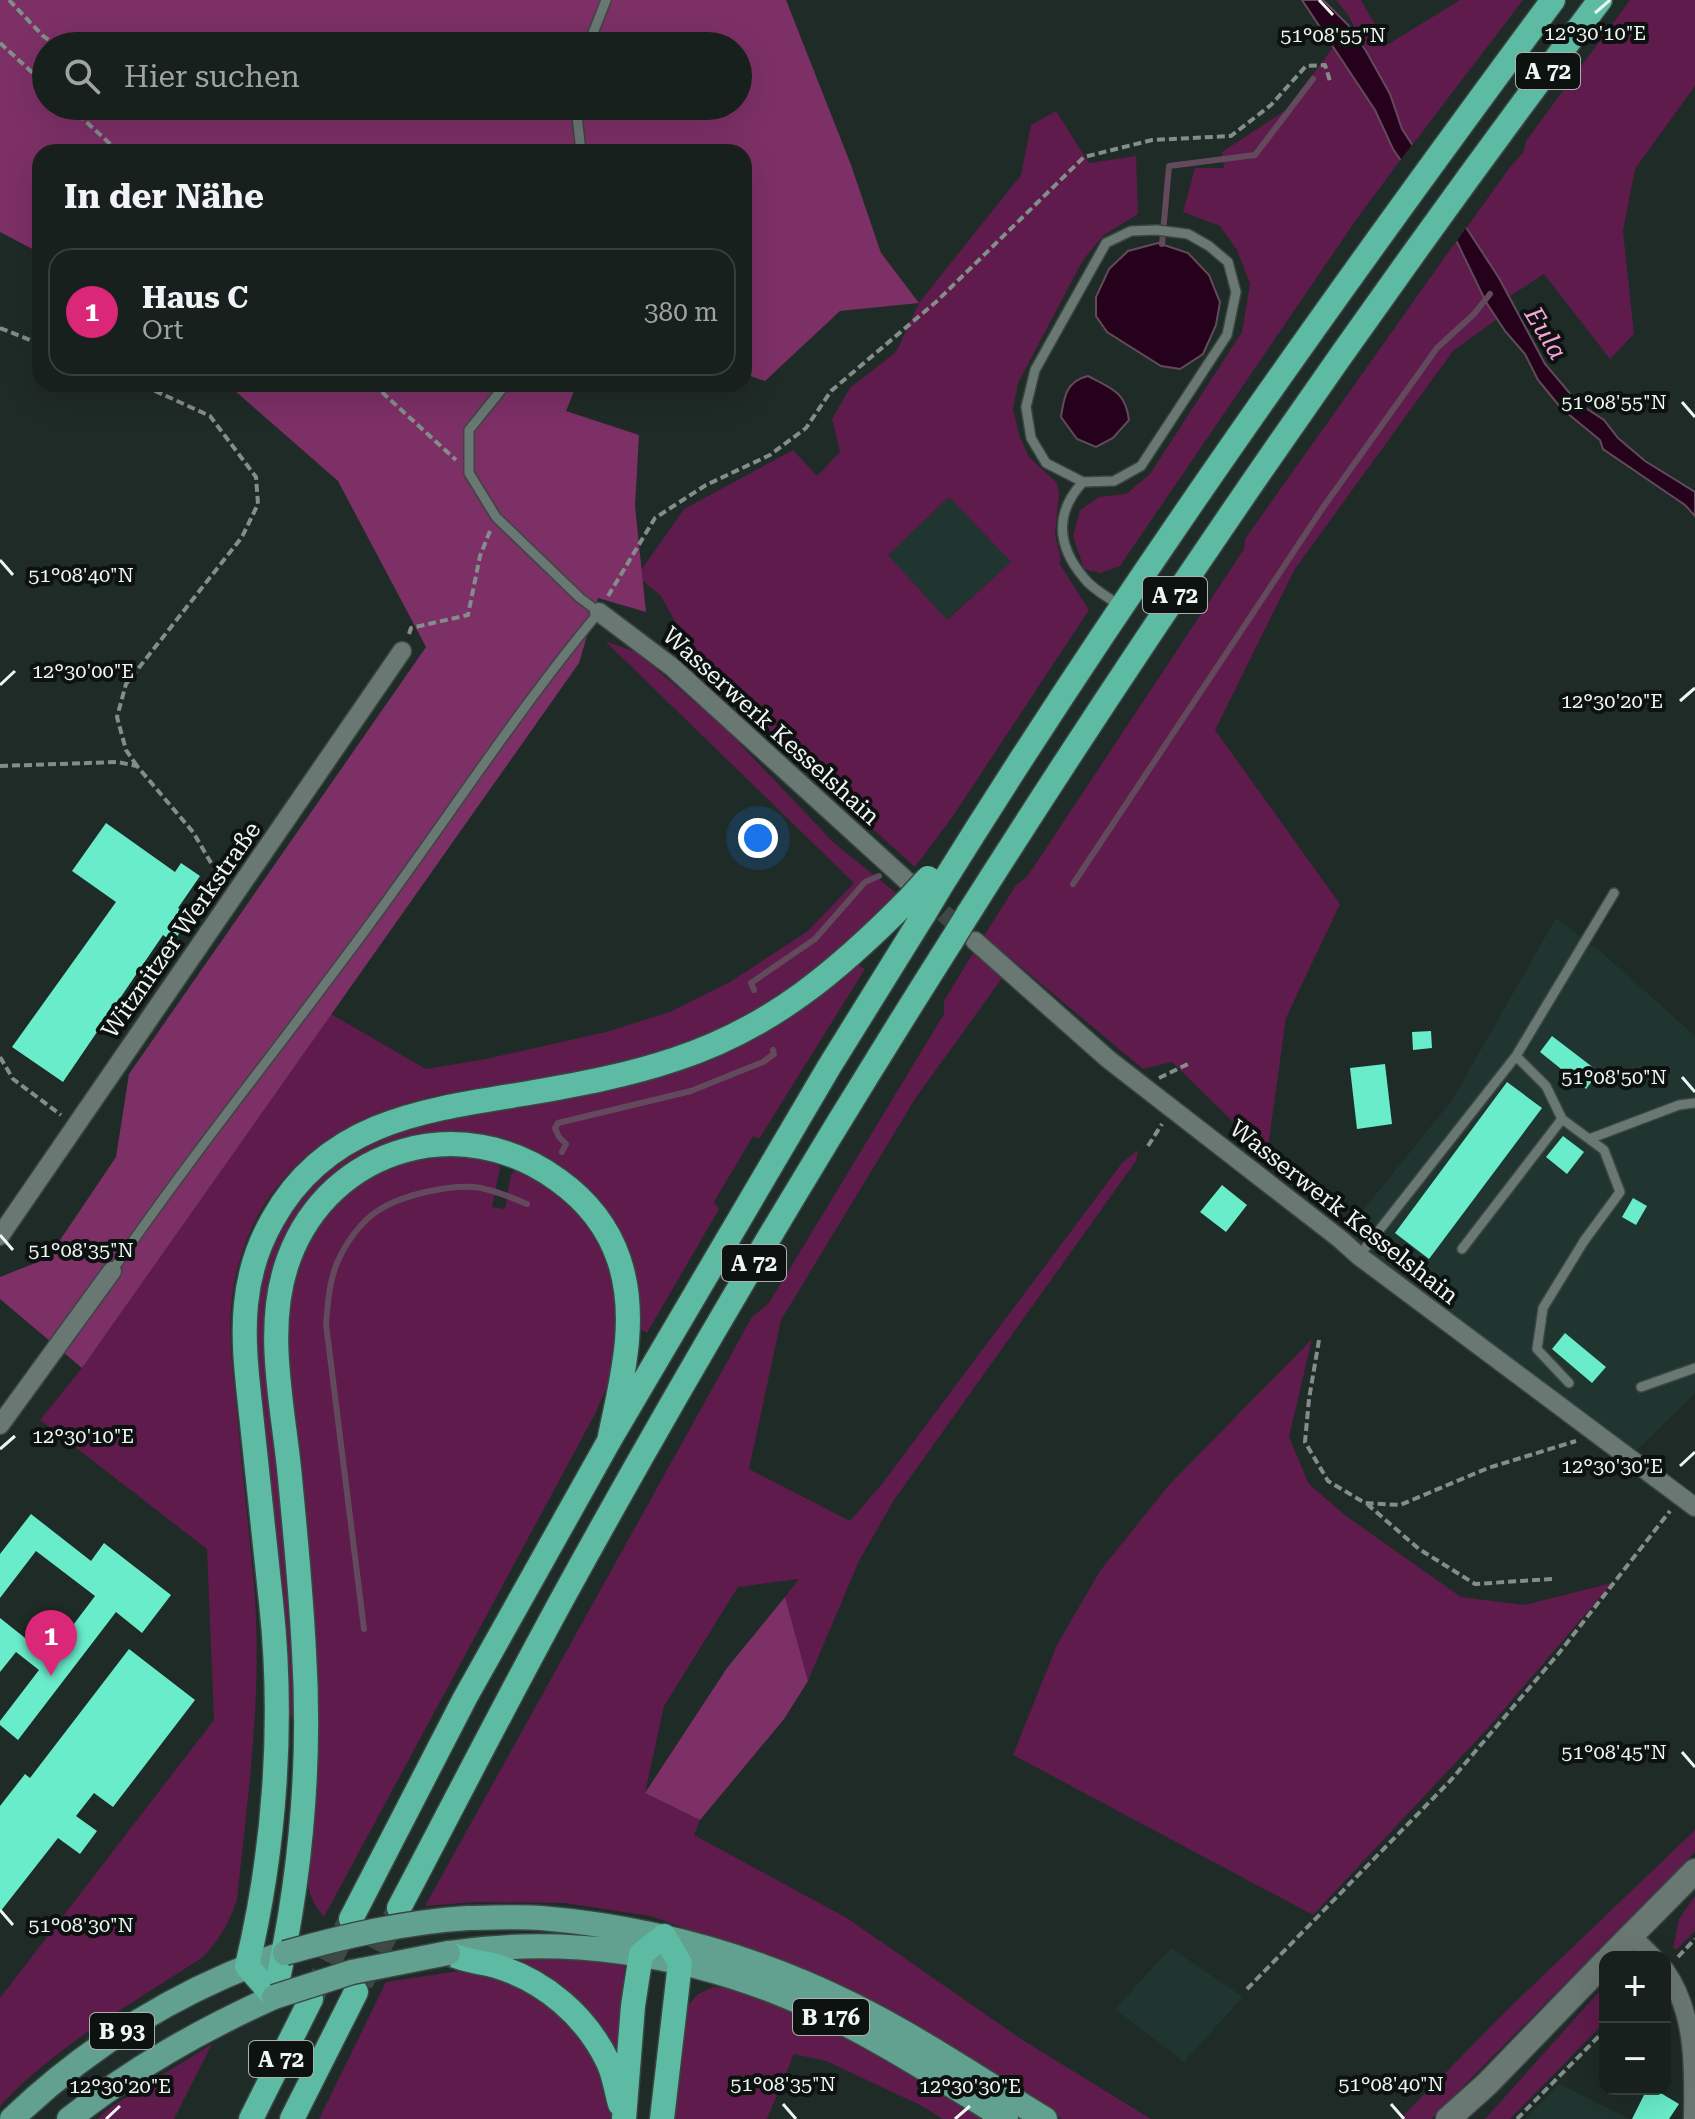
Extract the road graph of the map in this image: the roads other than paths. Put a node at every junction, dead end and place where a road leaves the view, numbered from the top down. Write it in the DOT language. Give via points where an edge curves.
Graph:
graph roads {
  1 [pos="606,0"];
  2 [pos="1553,0"];
  3 [pos="1600,0"];
  4 [pos="593,32"];
  5 [pos="578,120"];
  6 [pos="580,144"];
  7 [pos="500,392"];
  8 [pos="1083,482"];
  9 [pos="1122,607"];
  10 [pos="599,612"];
  11 [pos="402,651"];
  12 [pos="921,892"];
  13 [pos="1614,893"];
  14 [pos="963,940"];
  15 [pos="1516,1056"];
  16 [pos="1695,1103"];
  17 [pos="1562,1119"];
  18 [pos="1589,1139"];
  19 [pos="0,1236"];
  20 [pos="1462,1249"];
  21 [pos="1359,1256"];
  22 [pos="112,1271"];
  23 [pos="1695,1368"];
  24 [pos="1569,1383"];
  25 [pos="1641,1387"];
  26 [pos="0,1425"];
  27 [pos="609,1441"];
  28 [pos="1688,1502"];
  29 [pos="1695,1871"];
  30 [pos="399,1908"];
  31 [pos="351,1919"];
  32 [pos="1631,1935"];
  33 [pos="664,1936"];
  34 [pos="1616,1951"];
  35 [pos="1647,1951"];
  36 [pos="448,1953"];
  37 [pos="641,1954"];
  38 [pos="278,1955"];
  39 [pos="680,1963"];
  40 [pos="247,1966"];
  41 [pos="1671,1967"];
  42 [pos="1599,1968"];
  43 [pos="356,1992"];
  44 [pos="274,1997"];
  45 [pos="311,1999"];
  46 [pos="1487,2084"];
  47 [pos="296,2114"];
  48 [pos="12,2119"];
  49 [pos="69,2119"];
  50 [pos="251,2119"];
  51 [pos="624,2119"];
  52 [pos="662,2119"];
  53 [pos="1006,2119"];
  54 [pos="1045,2119"];
  55 [pos="1448,2119"];
  56 [pos="1468,2119"];
  57 [pos="1693,2119"];
  1 -- 4 [label="lane"];
  2 -- 9 [label="highway, A 72" via="1262,401"];
  3 -- 14 [label="highway, A 72, bridge" via="1392,282 1218,531 968,914"];
  5 -- 6 [label="lane"];
  7 -- 10 [label="lane" via="469,430 469,473 496,517"];
  8 -- 8 [label="lane" via="1114,481 1141,466 1227,335 1236,292 1228,262 1188,234 1131,231 1106,243 1035,370 1026,407 1031,438 1046,463"];
  8 -- 9 [label="lane" via="1071,495 1060,525 1070,558 1085,581"];
  9 -- 12 [label="highway, A 72" via="989,809"];
  10 -- 12 [label="street, Wasserwerk Kesselshain" via="672,667"];
  10 -- 22 [label="lane"];
  11 -- 19 [label="street, Witznitzer Werkstraße"];
  12 -- 27 [label="highway, A 72" via="829,1067"];
  12 -- 40 [label="highway" via="839,968 747,1029 634,1072 400,1118 325,1156 282,1203 260,1242 246,1305 276,1707 261,1909"];
  13 -- 15 [label="lane"];
  14 -- 21 [label="street, Wasserwerk Kesselshain"];
  14 -- 30 [label="highway, A 72" via="826,1141 566,1592"];
  15 -- 17 [label="lane" via="1546,1086"];
  15 -- 21 [label="lane"];
  16 -- 18 [label="lane"];
  17 -- 18 [label="lane"];
  17 -- 20 [label="lane"];
  18 -- 24 [label="lane" via="1604,1150 1620,1192 1543,1308 1537,1349"];
  21 -- 28 [label="street, Wasserwerk Kesselshain"];
  22 -- 26 [label="street"];
  23 -- 25 [label="lane"];
  27 -- 31 [label="highway, A 72" via="465,1698"];
  27 -- 38 [label="highway" via="627,1352 628,1302 620,1260 603,1225 578,1194 539,1166 500,1149 450,1142 404,1150 365,1167 330,1195 302,1228 287,1261 277,1309 307,1716 291,1921"];
  29 -- 32 [label="main road"];
  32 -- 34 [label="main road"];
  32 -- 35 [label="street"];
  33 -- 37 [label="highway"];
  33 -- 38 [label="main road, B 93, bridge" via="539,1918 468,1918 350,1935"];
  33 -- 39 [label="highway"];
  33 -- 54 [label="main road, B 176" via="752,1962 852,2004"];
  36 -- 37 [label="main road, B 93" via="588,1946"];
  36 -- 44 [label="main road, B 93, bridge" via="352,1972"];
  36 -- 51 [label="highway" via="529,1980 572,2010 609,2064"];
  37 -- 39 [label="main road, B 176"];
  37 -- 51 [label="highway"];
  38 -- 40 [label="main road, B 93"];
  38 -- 44 [label="highway"];
  39 -- 52 [label="highway"];
  39 -- 53 [label="main road, B 176" via="788,1997 841,2022"];
  40 -- 44 [label="highway"];
  40 -- 48 [label="main road, B 93" via="113,2037"];
  41 -- 57 [label="street" via="1695,2046"];
  42 -- 46 [label="main road"];
  43 -- 47 [label="highway, A 72"];
  44 -- 49 [label="main road, B 93" via="172,2047"];
  45 -- 50 [label="highway, A 72"];
  46 -- 55 [label="main road"];
  46 -- 56 [label="main road"];
}
